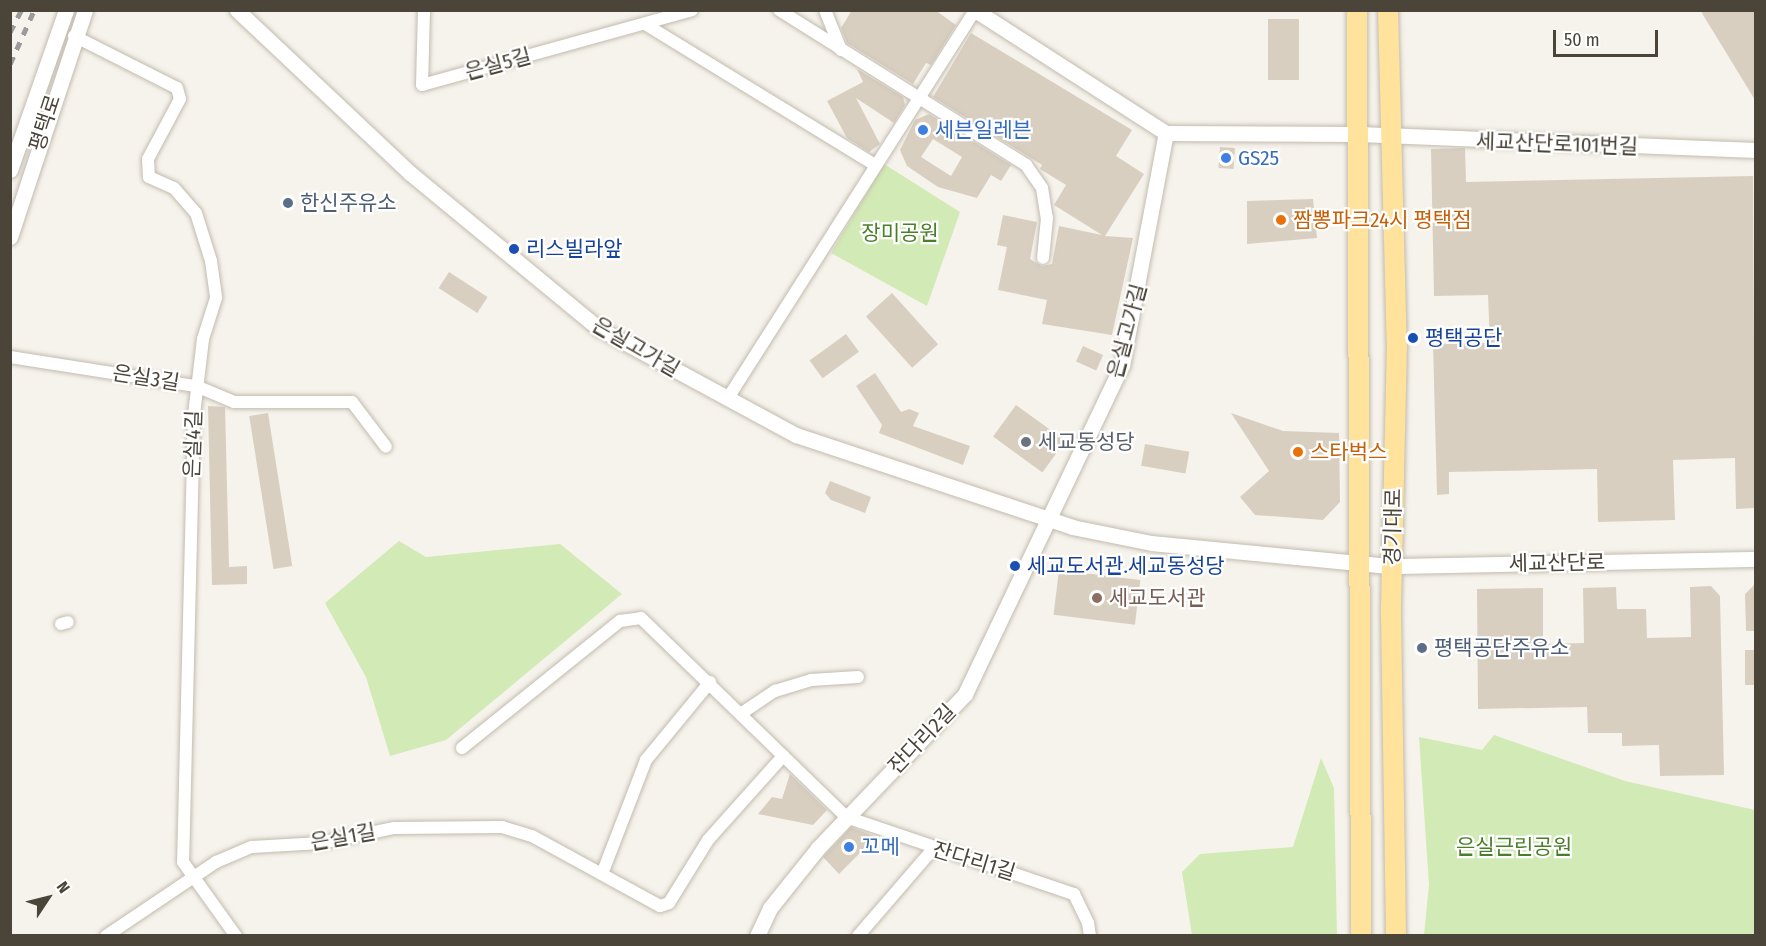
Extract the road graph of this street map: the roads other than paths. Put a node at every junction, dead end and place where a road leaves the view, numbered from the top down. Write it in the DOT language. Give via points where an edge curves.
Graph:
graph roads {
  1 [pos="66,10"];
  2 [pos="85,10"];
  3 [pos="237,10"];
  4 [pos="424,10"];
  5 [pos="692,10"];
  6 [pos="779,10"];
  7 [pos="825,10"];
  8 [pos="975,10"];
  9 [pos="1357,10"];
  10 [pos="1388,10"];
  11 [pos="645,24"];
  12 [pos="74,36"];
  13 [pos="841,50"];
  14 [pos="918,99"];
  15 [pos="1166,133"];
  16 [pos="1359,134"];
  17 [pos="1389,138"];
  18 [pos="1755,150"];
  19 [pos="875,165"];
  20 [pos="10,170"];
  21 [pos="10,237"];
  22 [pos="1043,258"];
  23 [pos="10,357"];
  24 [pos="196,386"];
  25 [pos="728,398"];
  26 [pos="386,447"];
  27 [pos="1051,517"];
  28 [pos="1755,559"];
  29 [pos="1359,564"];
  30 [pos="1392,566"];
  31 [pos="858,677"];
  32 [pos="710,682"];
  33 [pos="742,713"];
  34 [pos="462,748"];
  35 [pos="783,756"];
  36 [pos="846,817"];
  37 [pos="933,849"];
  38 [pos="599,873"];
  39 [pos="192,880"];
  40 [pos="106,936"];
  41 [pos="236,936"];
  42 [pos="757,936"];
  43 [pos="858,936"];
  44 [pos="1090,936"];
  45 [pos="1361,936"];
  46 [pos="1396,936"];
  1 -- 20 [label="street, 평택로"];
  2 -- 12 [label="street, 평택로"];
  3 -- 25 [label="street, 은실고가길" via="410,173 598,328"];
  4 -- 11 [label="street, 은실5길" via="423,85"];
  5 -- 11 [label="street, 은실5길"];
  6 -- 13 [label="street"];
  7 -- 13 [label="street"];
  8 -- 14 [label="street"];
  8 -- 15 [label="street"];
  9 -- 16 [label="main road, 경기대로"];
  10 -- 17 [label="main road, 경기대로"];
  11 -- 19 [label="street"];
  12 -- 21 [label="street, 평택로"];
  12 -- 24 [label="street, 은실4길" via="177,88 180,99 148,159 149,177 174,188 196,213 211,261 216,298 203,339"];
  13 -- 14 [label="street"];
  14 -- 19 [label="street"];
  14 -- 22 [label="street" via="1026,165 1042,188 1047,218"];
  15 -- 16 [label="street, 세교산단로101번길"];
  15 -- 27 [label="street, 은실고가길" via="1122,364"];
  16 -- 17 [label="street, 세교산단로101번길"];
  16 -- 29 [label="main road, 경기대로"];
  17 -- 18 [label="street, 세교산단로101번길"];
  17 -- 30 [label="main road, 경기대로" via="1397,343"];
  19 -- 25 [label="street"];
  23 -- 24 [label="street, 은실3길"];
  24 -- 26 [label="street, 은실3길" via="234,402 352,402"];
  24 -- 39 [label="street, 은실4길" via="183,862"];
  25 -- 27 [label="street, 은실고가길" via="796,435"];
  27 -- 29 [label="street, 은실고가길" via="1072,527 1151,543"];
  27 -- 36 [label="street, 잔다리2길" via="964,694"];
  28 -- 30 [label="street, 세교산단로"];
  29 -- 30 [label="street, 세교산단로"];
  29 -- 45 [label="main road, 경기대로"];
  30 -- 46 [label="main road, 경기대로"];
  31 -- 33 [label="street" via="811,680 775,691"];
  32 -- 33 [label="street"];
  32 -- 34 [label="street" via="641,618 620,621"];
  32 -- 38 [label="street" via="646,760"];
  33 -- 35 [label="street, 잔다리1길"];
  35 -- 36 [label="street, 잔다리1길"];
  35 -- 38 [label="street" via="708,840 669,903 660,906"];
  36 -- 37 [label="street, 잔다리1길"];
  36 -- 42 [label="street, 잔다리2길" via="770,908"];
  37 -- 43 [label="street"];
  37 -- 44 [label="street, 잔다리1길" via="1074,894"];
  38 -- 39 [label="street, 은실1길" via="532,836 502,827 394,828 321,843 252,847 216,862"];
  39 -- 40 [label="street, 은실1길"];
  39 -- 41 [label="street, 은실4길"];
}
